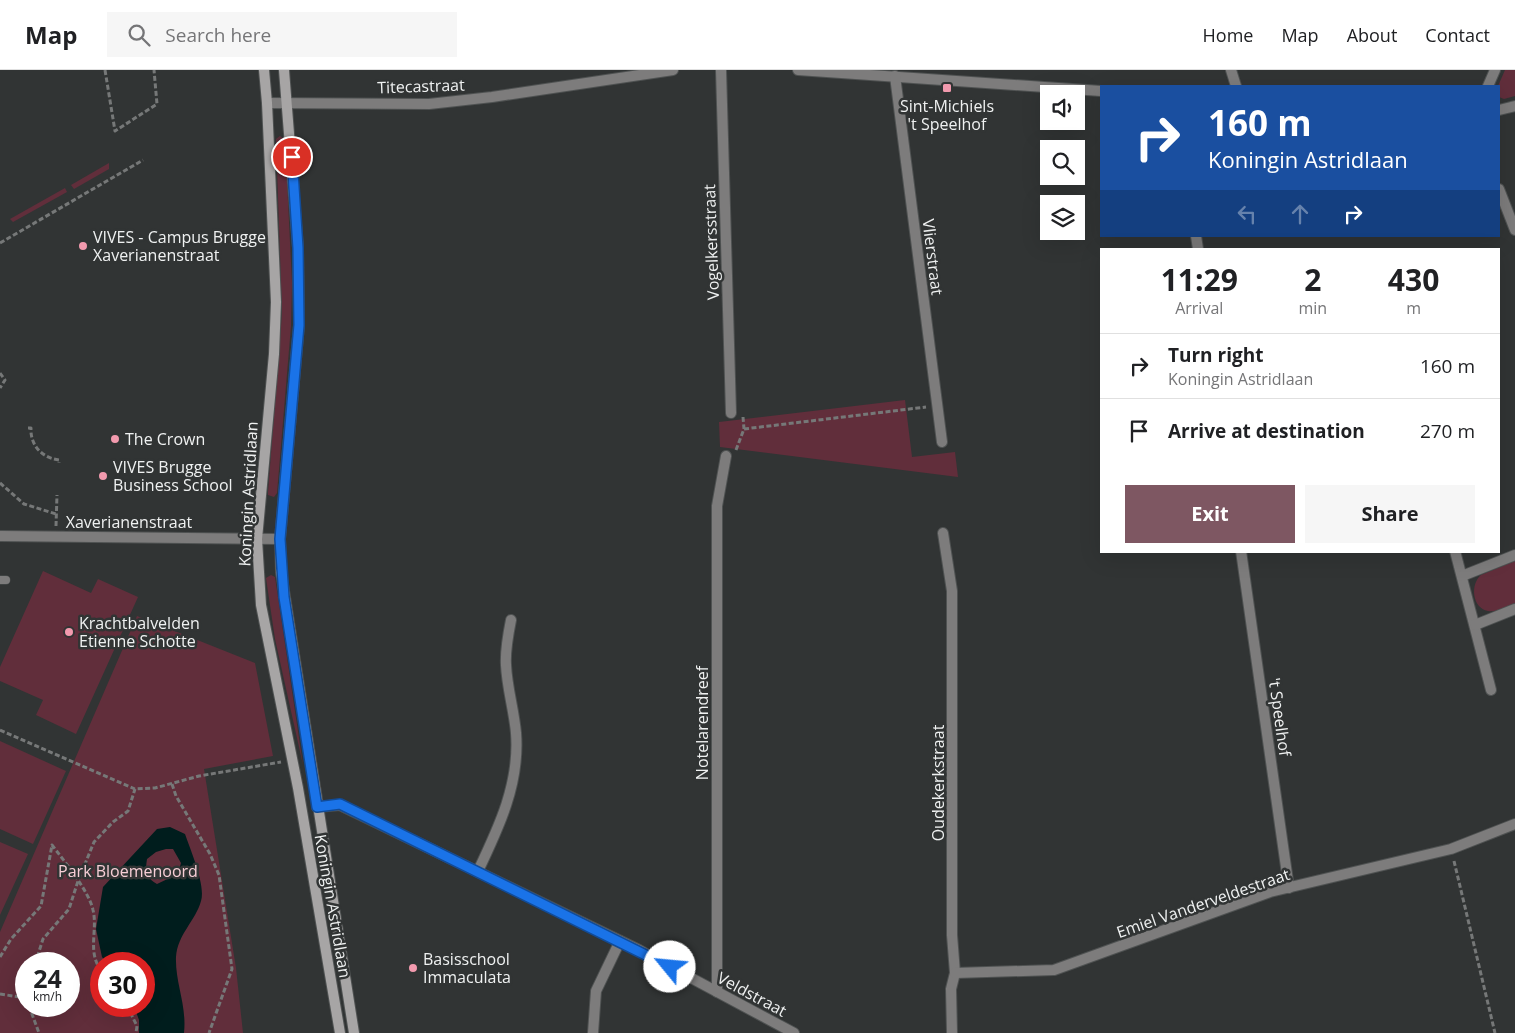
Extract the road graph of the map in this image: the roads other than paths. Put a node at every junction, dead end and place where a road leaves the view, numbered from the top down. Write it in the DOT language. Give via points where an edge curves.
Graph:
graph roads {
  1 [pos="264,70"];
  2 [pos="284,70"];
  3 [pos="672,70"];
  4 [pos="721,70"];
  5 [pos="798,70"];
  6 [pos="1231,70"];
  7 [pos="1495,70"];
  8 [pos="895,76"];
  9 [pos="1236,85"];
  10 [pos="1488,85"];
  11 [pos="1100,91"];
  12 [pos="268,103"];
  13 [pos="288,103"];
  14 [pos="1515,106"];
  15 [pos="1500,110"];
  16 [pos="1500,192"];
  17 [pos="1515,230"];
  18 [pos="731,412"];
  19 [pos="942,442"];
  20 [pos="726,456"];
  21 [pos="943,533"];
  22 [pos="0,536"];
  23 [pos="258,539"];
  24 [pos="280,539"];
  25 [pos="1241,553"];
  26 [pos="1456,553"];
  27 [pos="1515,555"];
  28 [pos="1462,576"];
  29 [pos="1515,609"];
  30 [pos="510,620"];
  31 [pos="1475,625"];
  32 [pos="1491,690"];
  33 [pos="317,807"];
  34 [pos="1515,824"];
  35 [pos="478,871"];
  36 [pos="1289,888"];
  37 [pos="620,941"];
  38 [pos="955,973"];
  39 [pos="717,992"];
  40 [pos="340,1033"];
  41 [pos="354,1033"];
  42 [pos="593,1033"];
  43 [pos="794,1033"];
  44 [pos="952,1033"];
  1 -- 12 [label="main road, Koningin Astridlaan"];
  2 -- 13 [label="main road, Koningin Astridlaan"];
  3 -- 13 [label="street, Titecastraat" via="429,104"];
  4 -- 18 [label="street, Vogelkersstraat"];
  5 -- 8 [label="street"];
  6 -- 9 [label="street"];
  7 -- 10 [label="street"];
  8 -- 11 [label="street"];
  8 -- 19 [label="street, Vlierstraat"];
  12 -- 13 [label="street, Titecastraat"];
  12 -- 23 [label="main road, Koningin Astridlaan" via="276,302"];
  13 -- 24 [label="main road, Koningin Astridlaan" via="298,248 299,325"];
  14 -- 15 [label="street"];
  16 -- 17 [label="street"];
  20 -- 39 [label="street, Notelarendreef" via="717,506"];
  21 -- 38 [label="street, Oudekerkstraat" via="952,591 952,935"];
  22 -- 23 [label="street, Xaverianenstraat"];
  23 -- 24 [label="street, Xaverianenstraat"];
  23 -- 40 [label="main road, Koningin Astridlaan" via="260,605 298,788"];
  24 -- 33 [label="main road, Koningin Astridlaan" via="284,597"];
  25 -- 36 [label="street, 't Speelhof"];
  26 -- 28 [label="street"];
  27 -- 28 [label="street"];
  28 -- 31 [label="street"];
  29 -- 31 [label="street"];
  30 -- 35 [label="street" via="506,666 516,734 513,782 498,830"];
  31 -- 32 [label="street"];
  33 -- 35 [label="street, Veldstraat" via="340,804"];
  33 -- 41 [label="main road, Koningin Astridlaan"];
  34 -- 36 [label="street, Emiel Vanderveldestraat" via="1451,849"];
  35 -- 37 [label="street, Veldstraat"];
  36 -- 38 [label="street, Emiel Vanderveldestraat" via="1054,970"];
  37 -- 39 [label="street, Veldstraat"];
  37 -- 42 [label="street" via="596,992"];
  38 -- 44 [label="street, Oudekerkstraat" via="951,989"];
  39 -- 43 [label="street, Veldstraat"];
}
